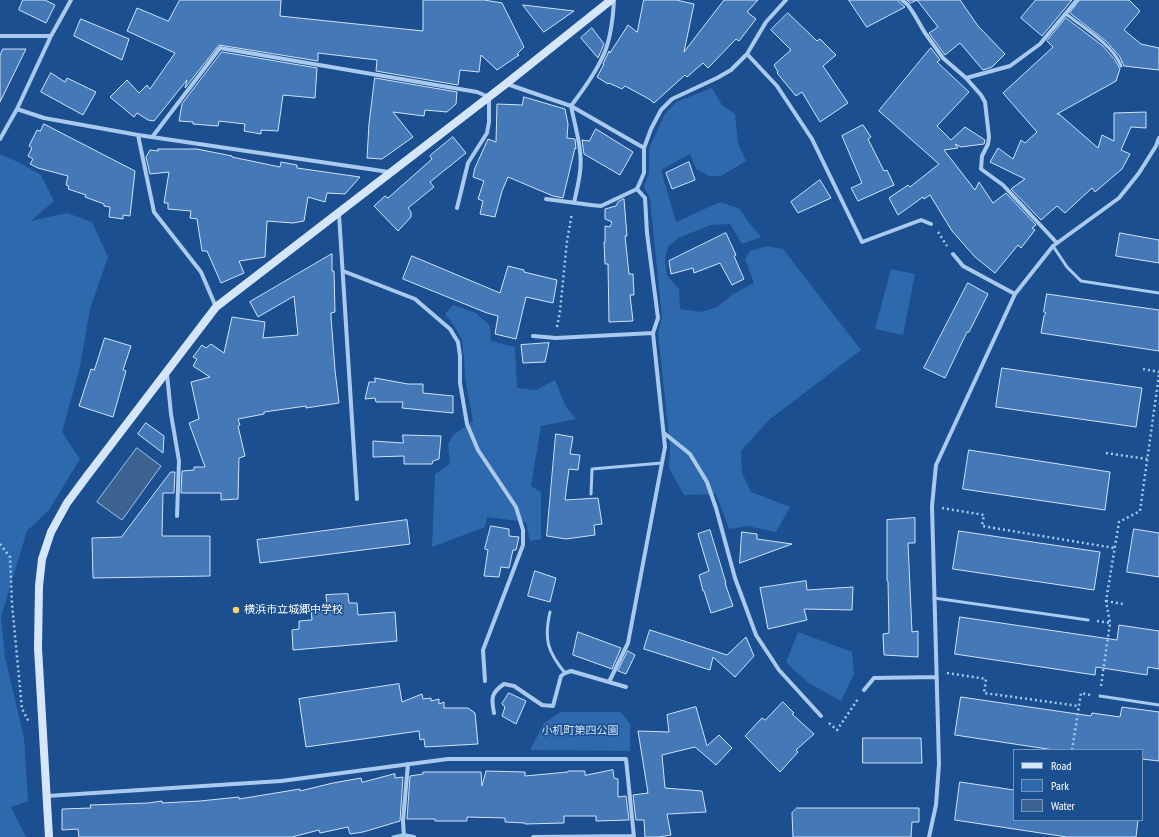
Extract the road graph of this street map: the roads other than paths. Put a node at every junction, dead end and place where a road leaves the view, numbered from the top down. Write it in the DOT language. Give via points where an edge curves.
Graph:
graph roads {
  1 [pos="71,0"];
  2 [pos="611,0"];
  3 [pos="614,0"];
  4 [pos="786,0"];
  5 [pos="902,0"];
  6 [pos="1077,0"];
  7 [pos="1066,14"];
  8 [pos="0,36"];
  9 [pos="51,36"];
  10 [pos="747,54"];
  11 [pos="1121,66"];
  12 [pos="966,78"];
  13 [pos="507,84"];
  14 [pos="489,97"];
  15 [pos="571,106"];
  16 [pos="17,109"];
  17 [pos="138,135"];
  18 [pos="153,136"];
  19 [pos="1159,138"];
  20 [pos="0,139"];
  21 [pos="644,148"];
  22 [pos="391,173"];
  23 [pos="638,189"];
  24 [pos="546,199"];
  25 [pos="574,203"];
  26 [pos="456,208"];
  27 [pos="339,214"];
  28 [pos="932,224"];
  29 [pos="1057,242"];
  30 [pos="1053,246"];
  31 [pos="953,254"];
  32 [pos="342,271"];
  33 [pos="1159,293"];
  34 [pos="1015,294"];
  35 [pos="216,307"];
  36 [pos="653,333"];
  37 [pos="534,336"];
  38 [pos="166,372"];
  39 [pos="664,433"];
  40 [pos="662,463"];
  41 [pos="591,494"];
  42 [pos="357,499"];
  43 [pos="177,516"];
  44 [pos="934,598"];
  45 [pos="550,612"];
  46 [pos="1088,620"];
  47 [pos="565,673"];
  48 [pos="937,677"];
  49 [pos="485,681"];
  50 [pos="609,682"];
  51 [pos="626,687"];
  52 [pos="864,690"];
  53 [pos="1100,696"];
  54 [pos="1159,704"];
  55 [pos="494,713"];
  56 [pos="821,716"];
  57 [pos="408,764"];
  58 [pos="47,796"];
  59 [pos="404,836"];
  60 [pos="49,837"];
  61 [pos="393,837"];
  62 [pos="414,837"];
  63 [pos="533,837"];
  64 [pos="634,837"];
  65 [pos="929,837"];
  1 -- 9 [label="street"];
  2 -- 13 [label="street"];
  3 -- 15 [label="street" via="612,25 603,57"];
  4 -- 10 [label="street" via="766,22"];
  5 -- 12 [label="street" via="908,5 943,58"];
  6 -- 7 [label="street"];
  7 -- 11 [label="lane" via="1094,34"];
  7 -- 12 [label="street" via="1040,44 1010,66"];
  8 -- 9 [label="street"];
  9 -- 16 [label="street"];
  10 -- 21 [label="street" via="731,70 672,99 661,110"];
  10 -- 28 [label="street" via="777,86 812,139 862,242 921,220"];
  12 -- 29 [label="street" via="985,102 989,137 982,156 981,169 1003,185"];
  13 -- 14 [label="street"];
  13 -- 15 [label="street"];
  14 -- 18 [label="street" via="477,92 220,48"];
  14 -- 22 [label="street"];
  14 -- 26 [label="street" via="487,134 468,163"];
  15 -- 21 [label="street"];
  15 -- 25 [label="street" via="581,162"];
  16 -- 17 [label="street" via="44,118"];
  16 -- 20 [label="street"];
  17 -- 18 [label="street"];
  17 -- 35 [label="street" via="154,212 201,272"];
  18 -- 22 [label="street"];
  19 -- 29 [label="street" via="1139,173 1119,198"];
  21 -- 23 [label="street" via="644,173"];
  22 -- 27 [label="street"];
  23 -- 25 [label="street" via="601,206"];
  23 -- 36 [label="street" via="645,198 658,318"];
  24 -- 25 [label="street"];
  27 -- 32 [label="street"];
  27 -- 35 [label="street"];
  29 -- 30 [label="street"];
  30 -- 33 [label="lane" via="1080,281"];
  30 -- 34 [label="street"];
  31 -- 34 [label="street" via="963,266"];
  32 -- 42 [label="street"];
  32 -- 49 [label="street" via="415,299 450,329 458,342 460,382 468,424 478,450 516,507 522,530 522,545 483,650"];
  34 -- 44 [label="street" via="936,465 932,506"];
  35 -- 38 [label="street"];
  36 -- 37 [label="street" via="555,338"];
  36 -- 39 [label="street"];
  38 -- 43 [label="street" via="179,461"];
  38 -- 58 [label="street" via="67,503 51,532 42,558 38,648"];
  39 -- 40 [label="street" via="666,447"];
  39 -- 56 [label="street" via="690,454 707,482 735,578 756,635 780,670"];
  40 -- 41 [label="lane" via="592,469"];
  40 -- 50 [label="street" via="628,642"];
  44 -- 46 [label="lane"];
  44 -- 48 [label="street"];
  45 -- 47 [label="lane" via="547,639 551,652"];
  47 -- 50 [label="street" via="571,671"];
  47 -- 55 [label="street" via="561,676 553,706 542,705 514,686 504,684 492,697"];
  48 -- 52 [label="street" via="874,678"];
  48 -- 65 [label="street" via="936,805"];
  50 -- 51 [label="street"];
  53 -- 54 [label="lane"];
  57 -- 58 [label="street" via="281,781"];
  57 -- 59 [label="street"];
  57 -- 64 [label="street" via="448,759 626,759"];
  58 -- 60 [label="street"];
  59 -- 61 [label="lane"];
  59 -- 62 [label="street"];
  63 -- 64 [label="street"];
}
